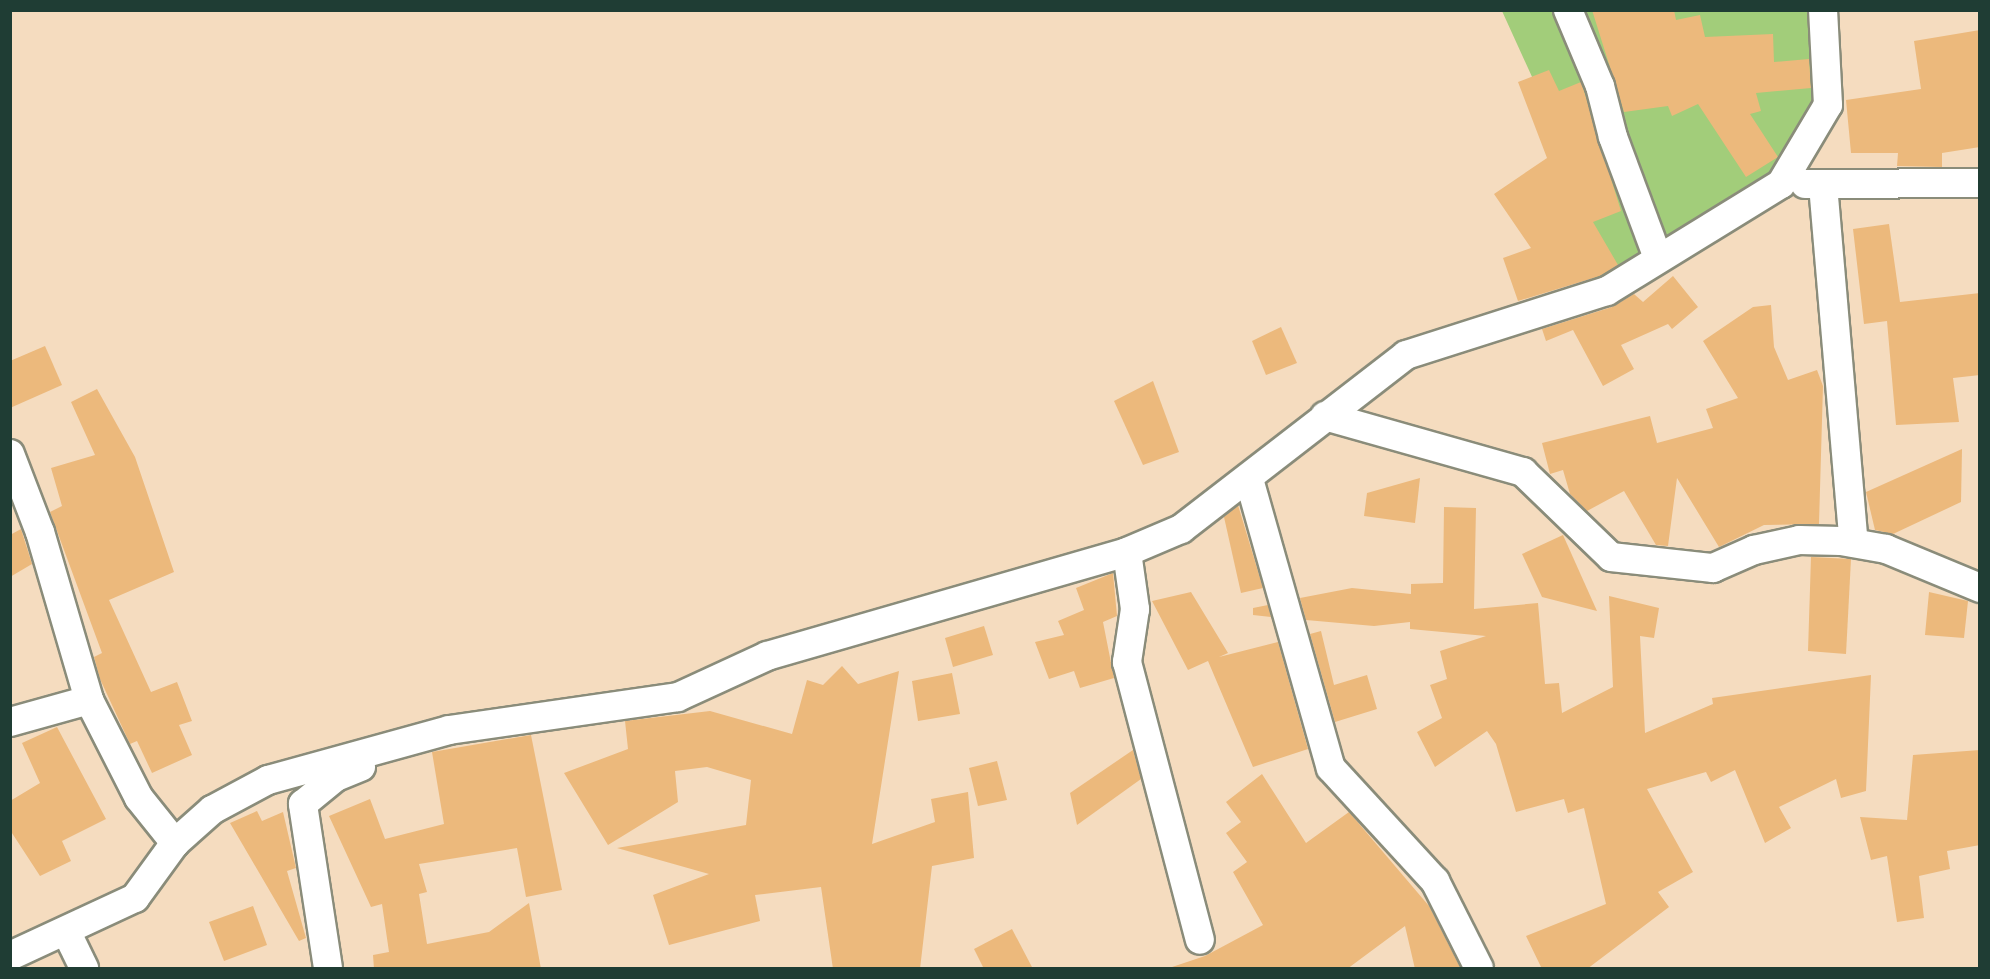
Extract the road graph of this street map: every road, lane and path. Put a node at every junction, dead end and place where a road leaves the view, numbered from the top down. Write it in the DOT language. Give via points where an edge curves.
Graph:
graph roads {
  1 [pos="1568,10"];
  2 [pos="1823,10"];
  3 [pos="1980,183"];
  4 [pos="1781,184"];
  5 [pos="1823,185"];
  6 [pos="1658,258"];
  7 [pos="1325,416"];
  8 [pos="10,454"];
  9 [pos="1249,479"];
  10 [pos="1854,543"];
  11 [pos="1127,552"];
  12 [pos="1980,588"];
  13 [pos="89,700"];
  14 [pos="10,722"];
  15 [pos="449,730"];
  16 [pos="175,843"];
  17 [pos="67,933"];
  18 [pos="1200,940"];
  19 [pos="10,956"];
  20 [pos="84,969"];
  21 [pos="328,969"];
  22 [pos="1479,969"];
  1 -- 6 [label="street" via="1600,86 1613,137"];
  2 -- 4 [label="street" via="1827,105"];
  3 -- 5 [label="street"];
  4 -- 5 [label="street"];
  4 -- 6 [label="street"];
  5 -- 10 [label="street"];
  6 -- 7 [label="street" via="1607,291 1568,307 1406,355"];
  7 -- 9 [label="street"];
  7 -- 10 [label="street" via="1523,472 1611,557 1713,568 1754,550 1799,540"];
  8 -- 13 [label="street" via="40,532"];
  9 -- 11 [label="street" via="1181,529"];
  9 -- 22 [label="street" via="1331,768 1435,881"];
  10 -- 12 [label="street" via="1886,549"];
  11 -- 15 [label="street" via="767,656 678,697"];
  11 -- 18 [label="street" via="1135,600 1128,662"];
  13 -- 14 [label="street"];
  13 -- 16 [label="street" via="139,798"];
  15 -- 16 [label="street" via="268,780 212,810"];
  15 -- 21 [label="street" via="336,777 303,804"];
  16 -- 17 [label="street" via="135,898"];
  17 -- 19 [label="street"];
  17 -- 20 [label="street"];
}
